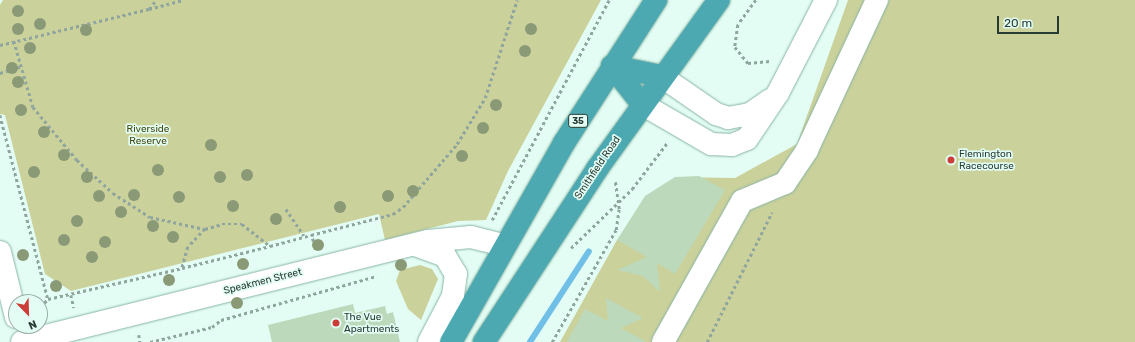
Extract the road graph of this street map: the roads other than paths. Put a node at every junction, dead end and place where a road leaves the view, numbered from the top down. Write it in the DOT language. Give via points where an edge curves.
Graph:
graph roads {
  1 [pos="656,0"];
  2 [pos="719,0"];
  3 [pos="826,0"];
  4 [pos="877,0"];
  5 [pos="612,66"];
  6 [pos="780,68"];
  7 [pos="661,76"];
  8 [pos="642,104"];
  9 [pos="415,244"];
  10 [pos="504,245"];
  11 [pos="0,252"];
  12 [pos="534,263"];
  13 [pos="10,294"];
  14 [pos="22,342"];
  15 [pos="429,342"];
  16 [pos="451,342"];
  17 [pos="484,342"];
  18 [pos="664,342"];
  1 -- 5 [label="highway, 35"];
  2 -- 7 [label="highway, Smithfield Road"];
  3 -- 6 [label="street"];
  4 -- 18 [label="street" via="807,150 785,183 742,201"];
  5 -- 7 [label="highway"];
  5 -- 8 [label="highway"];
  5 -- 10 [label="highway, 35"];
  6 -- 7 [label="street" via="766,104 735,118 716,114"];
  6 -- 8 [label="street" via="758,127 740,143 711,144"];
  7 -- 8 [label="highway, Smithfield Road"];
  8 -- 12 [label="highway, Smithfield Road"];
  9 -- 10 [label="street, Speakmen Street" via="447,238 481,238"];
  9 -- 14 [label="street, Speakmen Street"];
  9 -- 15 [label="street" via="445,256 456,274 453,296"];
  10 -- 12 [label="highway"];
  10 -- 16 [label="highway, 35"];
  11 -- 13 [label="street"];
  12 -- 17 [label="highway, Smithfield Road"];
}
